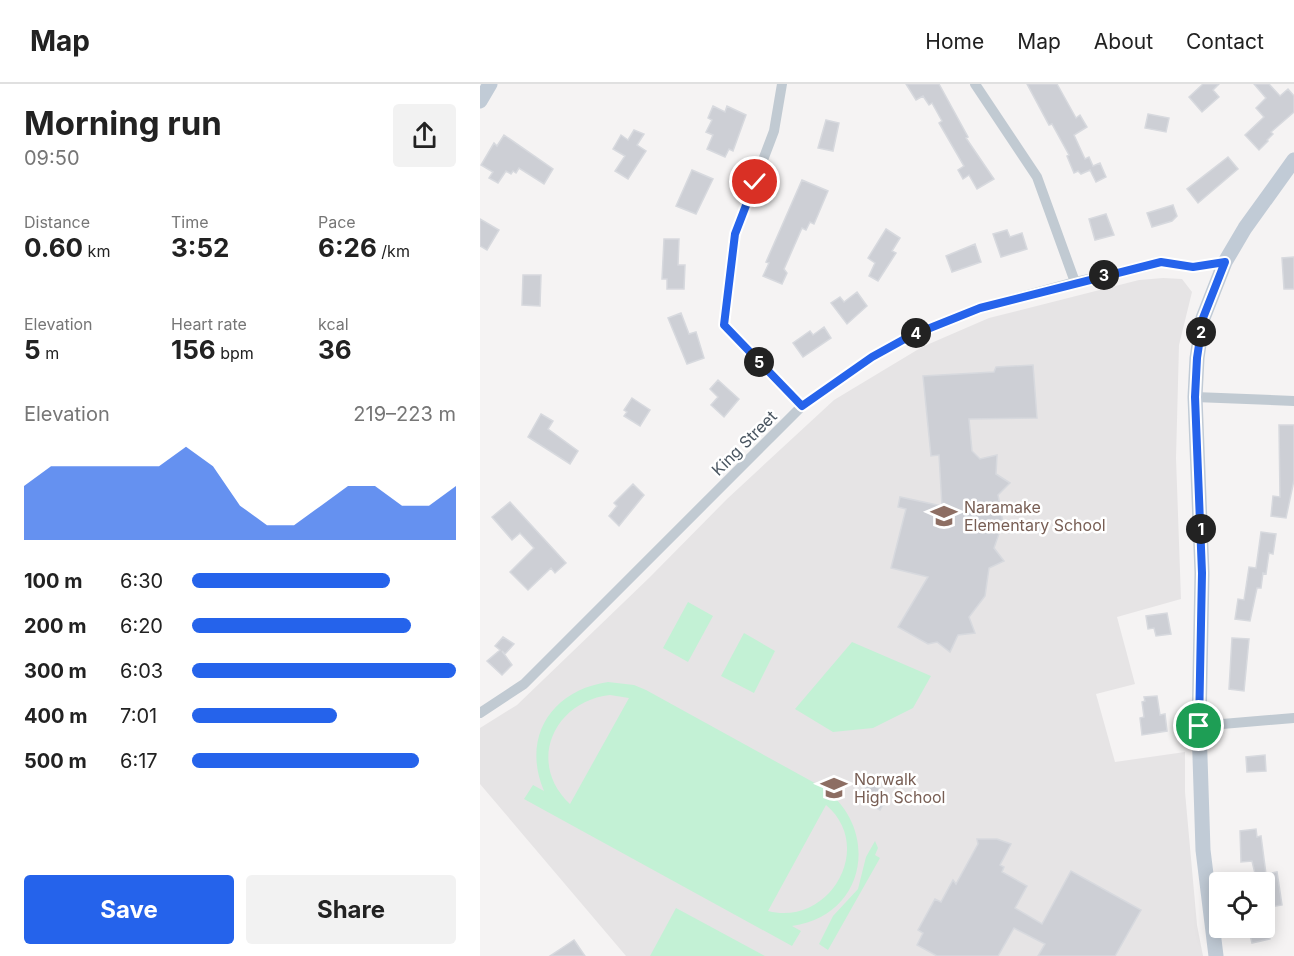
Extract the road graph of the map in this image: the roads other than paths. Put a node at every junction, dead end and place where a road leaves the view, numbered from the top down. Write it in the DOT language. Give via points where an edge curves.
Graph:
graph roads {
  1 [pos="490,84"];
  2 [pos="782,84"];
  3 [pos="975,84"];
  4 [pos="480,101"];
  5 [pos="1294,160"];
  6 [pos="1225,262"];
  7 [pos="1076,282"];
  8 [pos="1195,397"];
  9 [pos="1294,401"];
  10 [pos="802,406"];
  11 [pos="480,713"];
  12 [pos="1294,717"];
  13 [pos="1199,726"];
  14 [pos="1216,956"];
  1 -- 4 [label="main road"];
  2 -- 10 [label="street" via="774,130 735,234 724,325"];
  3 -- 7 [label="street" via="1037,177"];
  5 -- 6 [label="main road"];
  6 -- 7 [label="street, King Street" via="1193,267 1161,262"];
  6 -- 8 [label="main road" via="1203,318"];
  7 -- 10 [label="street, King Street" via="980,308 910,336 872,357"];
  8 -- 9 [label="street"];
  8 -- 13 [label="main road" via="1202,573"];
  10 -- 11 [label="street, King Street" via="524,684"];
  12 -- 13 [label="street"];
  13 -- 14 [label="main road" via="1203,850"];
}
